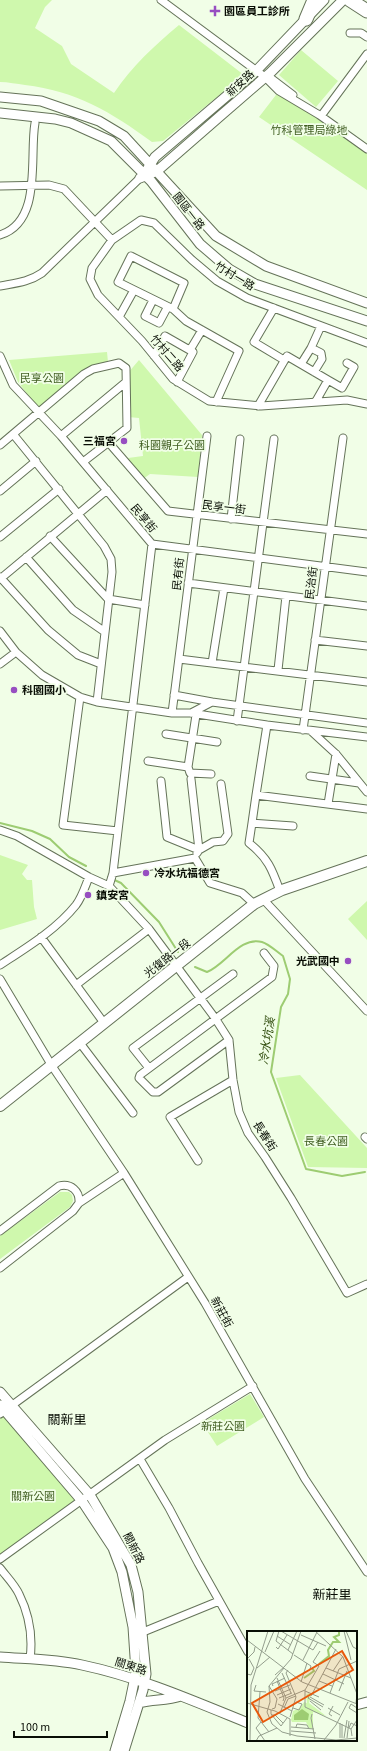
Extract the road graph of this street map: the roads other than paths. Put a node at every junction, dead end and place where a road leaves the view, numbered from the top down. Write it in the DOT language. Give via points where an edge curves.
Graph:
graph roads {
  1 [pos="161,0"];
  2 [pos="314,0"];
  3 [pos="324,0"];
  4 [pos="343,0"];
  5 [pos="350,0"];
  6 [pos="367,11"];
  7 [pos="306,19"];
  8 [pos="350,33"];
  9 [pos="367,37"];
  10 [pos="367,54"];
  11 [pos="256,71"];
  12 [pos="265,77"];
  13 [pos="0,97"];
  14 [pos="0,113"];
  15 [pos="321,116"];
  16 [pos="35,123"];
  17 [pos="367,149"];
  18 [pos="150,163"];
  19 [pos="157,171"];
  20 [pos="143,176"];
  21 [pos="32,185"];
  22 [pos="0,186"];
  23 [pos="95,222"];
  24 [pos="0,235"];
  25 [pos="112,240"];
  26 [pos="0,286"];
  27 [pos="134,290"];
  28 [pos="153,300"];
  29 [pos="367,303"];
  30 [pos="170,308"];
  31 [pos="274,308"];
  32 [pos="119,317"];
  33 [pos="367,321"];
  34 [pos="321,326"];
  35 [pos="202,330"];
  36 [pos="367,343"];
  37 [pos="310,348"];
  38 [pos="190,350"];
  39 [pos="0,356"];
  40 [pos="154,356"];
  41 [pos="284,360"];
  42 [pos="347,363"];
  43 [pos="301,364"];
  44 [pos="314,372"];
  45 [pos="328,380"];
  46 [pos="126,382"];
  47 [pos="177,382"];
  48 [pos="316,401"];
  49 [pos="216,402"];
  50 [pos="367,404"];
  51 [pos="258,406"];
  52 [pos="39,412"];
  53 [pos="13,434"];
  54 [pos="61,436"];
  55 [pos="207,436"];
  56 [pos="343,438"];
  57 [pos="240,439"];
  58 [pos="274,439"];
  59 [pos="109,443"];
  60 [pos="0,445"];
  61 [pos="36,461"];
  62 [pos="83,462"];
  63 [pos="59,489"];
  64 [pos="107,490"];
  65 [pos="0,491"];
  66 [pos="79,513"];
  67 [pos="195,514"];
  68 [pos="231,519"];
  69 [pos="263,522"];
  70 [pos="329,530"];
  71 [pos="367,534"];
  72 [pos="50,536"];
  73 [pos="0,537"];
  74 [pos="152,544"];
  75 [pos="191,550"];
  76 [pos="26,557"];
  77 [pos="259,559"];
  78 [pos="324,567"];
  79 [pos="367,572"];
  80 [pos="0,578"];
  81 [pos="188,583"];
  82 [pos="224,588"];
  83 [pos="254,592"];
  84 [pos="286,596"];
  85 [pos="108,599"];
  86 [pos="321,600"];
  87 [pos="145,605"];
  88 [pos="367,606"];
  89 [pos="0,631"];
  90 [pos="105,632"];
  91 [pos="315,640"];
  92 [pos="367,646"];
  93 [pos="16,652"];
  94 [pos="179,659"];
  95 [pos="212,663"];
  96 [pos="0,664"];
  97 [pos="101,664"];
  98 [pos="244,667"];
  99 [pos="278,670"];
  100 [pos="310,675"];
  101 [pos="367,682"];
  102 [pos="174,695"];
  103 [pos="80,697"];
  104 [pos="97,702"];
  105 [pos="212,702"];
  106 [pos="239,706"];
  107 [pos="132,708"];
  108 [pos="172,713"];
  109 [pos="194,714"];
  110 [pos="305,715"];
  111 [pos="237,720"];
  112 [pos="367,723"];
  113 [pos="267,725"];
  114 [pos="303,730"];
  115 [pos="311,731"];
  116 [pos="166,734"];
  117 [pos="367,737"];
  118 [pos="192,738"];
  119 [pos="217,742"];
  120 [pos="336,754"];
  121 [pos="148,761"];
  122 [pos="188,767"];
  123 [pos="211,774"];
  124 [pos="310,776"];
  125 [pos="191,779"];
  126 [pos="332,779"];
  127 [pos="161,781"];
  128 [pos="359,783"];
  129 [pos="221,784"];
  130 [pos="367,792"];
  131 [pos="256,795"];
  132 [pos="328,804"];
  133 [pos="367,809"];
  134 [pos="252,823"];
  135 [pos="294,826"];
  136 [pos="0,830"];
  137 [pos="118,831"];
  138 [pos="199,850"];
  139 [pos="194,858"];
  140 [pos="367,861"];
  141 [pos="113,873"];
  142 [pos="89,877"];
  143 [pos="109,886"];
  144 [pos="280,891"];
  145 [pos="258,902"];
  146 [pos="149,929"];
  147 [pos="41,937"];
  148 [pos="264,953"];
  149 [pos="0,966"];
  150 [pos="176,966"];
  151 [pos="234,974"];
  152 [pos="0,979"];
  153 [pos="76,985"];
  154 [pos="200,998"];
  155 [pos="367,1010"];
  156 [pos="215,1018"];
  157 [pos="104,1023"];
  158 [pos="229,1040"];
  159 [pos="80,1044"];
  160 [pos="52,1066"];
  161 [pos="149,1068"];
  162 [pos="233,1080"];
  163 [pos="0,1106"];
  164 [pos="133,1113"];
  165 [pos="198,1161"];
  166 [pos="124,1173"];
  167 [pos="79,1203"];
  168 [pos="0,1231"];
  169 [pos="0,1268"];
  170 [pos="188,1276"];
  171 [pos="367,1284"];
  172 [pos="253,1386"];
  173 [pos="0,1392"];
  174 [pos="4,1408"];
  175 [pos="140,1459"];
  176 [pos="90,1495"];
  177 [pos="82,1501"];
  178 [pos="0,1559"];
  179 [pos="0,1568"];
  180 [pos="367,1572"];
  181 [pos="219,1601"];
  182 [pos="143,1632"];
  183 [pos="247,1650"];
  184 [pos="0,1657"];
  185 [pos="30,1659"];
  186 [pos="135,1681"];
  187 [pos="145,1683"];
  188 [pos="181,1696"];
  189 [pos="367,1702"];
  190 [pos="138,1703"];
  191 [pos="357,1705"];
  192 [pos="247,1723"];
  193 [pos="115,1751"];
  194 [pos="124,1751"];
  1 -- 11 [label="street"];
  2 -- 7 [label="highway"];
  3 -- 7 [label="street, 新安路"];
  4 -- 12 [label="street, 新安路"];
  5 -- 6 [label="highway"];
  7 -- 11 [label="street, 新安路"];
  8 -- 9 [label="street" via="361,33"];
  10 -- 15 [label="street"];
  11 -- 12 [label="street"];
  11 -- 18 [label="street, 新安路"];
  12 -- 15 [label="street" via="272,79"];
  12 -- 19 [label="street, 新安路"];
  13 -- 18 [label="street, 園區一路" via="41,101 99,121 124,136"];
  14 -- 20 [label="street, 園區一路" via="36,116 71,123 111,141"];
  15 -- 17 [label="street"];
  16 -- 21 [label="street"];
  18 -- 19 [label="street, 園區一路"];
  18 -- 20 [label="street, 新安路"];
  19 -- 20 [label="street, 新安路"];
  19 -- 29 [label="street, 園區一路" via="216,236 266,266"];
  20 -- 23 [label="street"];
  20 -- 33 [label="street, 園區一路" via="200,244 229,269 254,284"];
  21 -- 22 [label="street"];
  21 -- 23 [label="street" via="49,184 64,189"];
  21 -- 24 [label="street" via="22,217 15,226"];
  23 -- 25 [label="street"];
  23 -- 26 [label="street" via="32,280"];
  25 -- 31 [label="street, 竹村一路" via="141,220 154,223 218,281 247,298"];
  25 -- 32 [label="street, 竹村二路" via="92,268 90,279 98,295"];
  27 -- 28 [label="street"];
  27 -- 30 [label="street" via="118,282 131,256 184,283"];
  27 -- 32 [label="street"];
  28 -- 30 [label="street"];
  28 -- 30 [label="street" via="145,316 160,323"];
  30 -- 35 [label="street"];
  31 -- 34 [label="street, 竹村一路"];
  31 -- 41 [label="street" via="254,342"];
  32 -- 40 [label="street, 竹村二路"];
  34 -- 36 [label="street, 竹村一路"];
  34 -- 37 [label="street"];
  35 -- 38 [label="street"];
  35 -- 49 [label="street" via="239,351"];
  37 -- 43 [label="street"];
  37 -- 44 [label="street" via="321,353 322,359"];
  38 -- 40 [label="street" via="165,336"];
  38 -- 47 [label="street" via="194,352"];
  39 -- 52 [label="street, 民享街" via="13,385"];
  40 -- 47 [label="street, 竹村二路"];
  41 -- 43 [label="street" via="287,356"];
  41 -- 51 [label="street"];
  42 -- 45 [label="street" via="354,367 342,388"];
  43 -- 44 [label="street"];
  44 -- 45 [label="street"];
  45 -- 48 [label="street"];
  46 -- 52 [label="street" via="126,368 119,363 93,369"];
  46 -- 54 [label="street"];
  46 -- 59 [label="street" via="127,428"];
  47 -- 49 [label="street, 竹村二路" via="209,401"];
  48 -- 50 [label="street, 竹村二路" via="347,400"];
  48 -- 51 [label="street, 竹村二路"];
  49 -- 51 [label="street, 竹村二路"];
  52 -- 53 [label="street"];
  52 -- 54 [label="street, 民享街"];
  53 -- 60 [label="street"];
  53 -- 61 [label="street"];
  54 -- 62 [label="street, 民享街"];
  55 -- 67 [label="street, 民有街"];
  56 -- 70 [label="street, 民治街"];
  57 -- 68 [label="street"];
  58 -- 69 [label="street"];
  59 -- 62 [label="street"];
  59 -- 67 [label="street, 民享一街" via="168,511"];
  61 -- 63 [label="street"];
  61 -- 65 [label="street"];
  62 -- 64 [label="street, 民享街"];
  63 -- 66 [label="street"];
  63 -- 73 [label="street"];
  64 -- 66 [label="street"];
  64 -- 74 [label="street, 民享街"];
  66 -- 72 [label="street"];
  66 -- 85 [label="street" via="111,559"];
  67 -- 68 [label="street, 民享一街"];
  67 -- 75 [label="street, 民有街"];
  68 -- 69 [label="street, 民享一街"];
  69 -- 70 [label="street, 民享一街"];
  69 -- 77 [label="street"];
  70 -- 71 [label="street, 民享一街"];
  70 -- 78 [label="street, 民治街"];
  72 -- 76 [label="street"];
  72 -- 85 [label="street"];
  74 -- 75 [label="street, 民享街"];
  74 -- 87 [label="street"];
  75 -- 77 [label="street, 民享街"];
  75 -- 81 [label="street, 民有街"];
  76 -- 80 [label="street"];
  76 -- 90 [label="street" via="73,610"];
  77 -- 78 [label="street, 民享街"];
  77 -- 83 [label="street"];
  78 -- 79 [label="street, 民享街"];
  78 -- 86 [label="street, 民治街"];
  80 -- 97 [label="street" via="48,630 78,655"];
  81 -- 82 [label="street"];
  81 -- 94 [label="street, 民有街"];
  82 -- 83 [label="street"];
  82 -- 95 [label="street"];
  83 -- 84 [label="street"];
  83 -- 98 [label="street"];
  84 -- 86 [label="street"];
  84 -- 99 [label="street"];
  85 -- 87 [label="street"];
  85 -- 90 [label="street"];
  86 -- 88 [label="street"];
  86 -- 91 [label="street, 民治街"];
  87 -- 107 [label="street"];
  89 -- 93 [label="street"];
  90 -- 97 [label="street"];
  91 -- 92 [label="street"];
  91 -- 100 [label="street, 民治街"];
  93 -- 96 [label="street"];
  93 -- 103 [label="street" via="42,675"];
  94 -- 95 [label="street"];
  94 -- 102 [label="street, 民有街"];
  95 -- 98 [label="street"];
  97 -- 104 [label="street"];
  98 -- 99 [label="street"];
  98 -- 106 [label="street"];
  99 -- 100 [label="street"];
  100 -- 101 [label="street"];
  100 -- 110 [label="street, 民治街"];
  102 -- 105 [label="street"];
  102 -- 108 [label="street, 民有街"];
  103 -- 104 [label="street"];
  103 -- 137 [label="street" via="63,826"];
  104 -- 107 [label="street"];
  105 -- 106 [label="street"];
  105 -- 109 [label="street"];
  106 -- 110 [label="street"];
  106 -- 111 [label="street"];
  107 -- 108 [label="street"];
  107 -- 137 [label="street"];
  108 -- 109 [label="street"];
  109 -- 111 [label="street"];
  109 -- 118 [label="street"];
  110 -- 112 [label="street"];
  110 -- 114 [label="street, 民治街"];
  111 -- 113 [label="street"];
  113 -- 114 [label="street"];
  113 -- 131 [label="street"];
  114 -- 115 [label="street"];
  115 -- 117 [label="street"];
  115 -- 120 [label="street"];
  116 -- 118 [label="street"];
  118 -- 119 [label="street"];
  118 -- 122 [label="street"];
  120 -- 126 [label="street"];
  120 -- 128 [label="street"];
  121 -- 122 [label="street"];
  122 -- 123 [label="street" via="190,773"];
  124 -- 126 [label="street"];
  125 -- 138 [label="street"];
  126 -- 128 [label="street"];
  126 -- 132 [label="street"];
  127 -- 138 [label="street" via="167,837"];
  128 -- 130 [label="street"];
  129 -- 138 [label="street" via="228,834 223,841 213,842"];
  131 -- 132 [label="street"];
  131 -- 134 [label="street"];
  132 -- 133 [label="street"];
  134 -- 135 [label="street"];
  134 -- 144 [label="street" via="249,844 262,853"];
  136 -- 142 [label="street" via="32,844"];
  137 -- 141 [label="street"];
  138 -- 139 [label="street"];
  139 -- 141 [label="street"];
  139 -- 145 [label="street" via="210,883 242,893"];
  140 -- 144 [label="main road, 光復路一段"];
  141 -- 143 [label="street"];
  142 -- 143 [label="street"];
  142 -- 147 [label="street" via="75,906"];
  143 -- 146 [label="street, 長春街"];
  144 -- 145 [label="main road, 光復路一段"];
  145 -- 150 [label="main road, 光復路一段"];
  145 -- 155 [label="street"];
  146 -- 150 [label="street, 長春街"];
  146 -- 153 [label="street"];
  147 -- 149 [label="street"];
  147 -- 153 [label="street"];
  148 -- 156 [label="street" via="274,966 272,977"];
  150 -- 154 [label="street, 長春街"];
  150 -- 157 [label="main road, 光復路一段"];
  151 -- 154 [label="street"];
  152 -- 160 [label="street, 新莊街"];
  153 -- 157 [label="street"];
  154 -- 156 [label="street, 長春街"];
  154 -- 161 [label="street" via="133,1048"];
  156 -- 158 [label="street, 長春街"];
  156 -- 161 [label="street"];
  157 -- 159 [label="main road, 光復路一段"];
  158 -- 161 [label="street" via="158,1092 153,1092 139,1078"];
  158 -- 162 [label="street, 長春街"];
  159 -- 160 [label="main road, 光復路一段"];
  159 -- 164 [label="street"];
  160 -- 163 [label="main road, 光復路一段"];
  160 -- 166 [label="street, 新莊街"];
  162 -- 165 [label="street" via="170,1117"];
  162 -- 171 [label="street, 長春街" via="239,1112 248,1133 294,1203 347,1293"];
  166 -- 167 [label="street"];
  166 -- 170 [label="street, 新莊街"];
  167 -- 168 [label="street" via="73,1188 59,1186"];
  167 -- 169 [label="street" via="73,1211"];
  170 -- 172 [label="street, 新莊街"];
  170 -- 174 [label="street"];
  172 -- 175 [label="street" via="165,1440"];
  172 -- 180 [label="street, 新莊街" via="305,1480"];
  173 -- 174 [label="street, 關新路"];
  174 -- 176 [label="street, 關新路"];
  174 -- 177 [label="street, 關新路"];
  175 -- 176 [label="street"];
  175 -- 181 [label="street"];
  176 -- 177 [label="street"];
  176 -- 182 [label="street, 關新路" via="130,1565 138,1592"];
  177 -- 178 [label="street"];
  177 -- 186 [label="street, 關新路" via="113,1548 122,1572 133,1628"];
  179 -- 185 [label="street" via="19,1593 32,1645"];
  181 -- 182 [label="street"];
  181 -- 183 [label="street"];
  182 -- 187 [label="street, 關新路"];
  184 -- 185 [label="street, 關東路"];
  185 -- 186 [label="street, 關東路" via="80,1664"];
  186 -- 187 [label="street, 關東路"];
  186 -- 193 [label="street, 關新路"];
  187 -- 188 [label="street, 關東路"];
  187 -- 190 [label="street, 關新路"];
  188 -- 190 [label="street"];
  188 -- 192 [label="street, 關東路"];
  189 -- 191 [label="street"];
  190 -- 194 [label="street, 關新路"];
}
